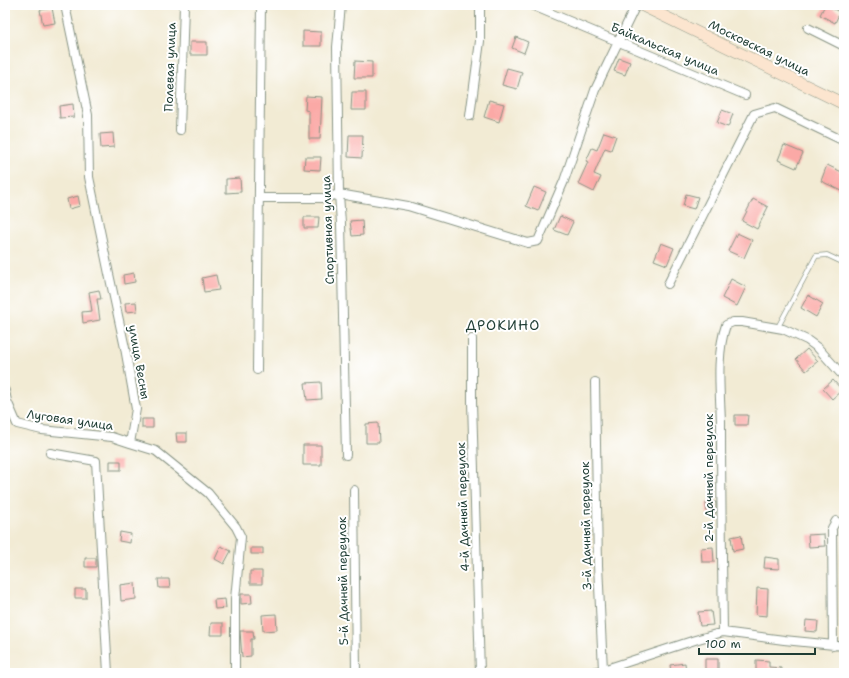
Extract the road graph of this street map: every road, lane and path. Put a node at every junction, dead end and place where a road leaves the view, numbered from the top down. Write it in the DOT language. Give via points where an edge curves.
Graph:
graph roads {
  1 [pos="65,5"];
  2 [pos="184,5"];
  3 [pos="261,5"];
  4 [pos="341,5"];
  5 [pos="480,5"];
  6 [pos="531,5"];
  7 [pos="636,5"];
  8 [pos="641,5"];
  9 [pos="808,28"];
  10 [pos="618,42"];
  11 [pos="844,46"];
  12 [pos="745,95"];
  13 [pos="844,104"];
  14 [pos="470,116"];
  15 [pos="180,130"];
  16 [pos="844,141"];
  17 [pos="339,194"];
  18 [pos="260,198"];
  19 [pos="844,263"];
  20 [pos="668,284"];
  21 [pos="778,327"];
  22 [pos="472,339"];
  23 [pos="257,370"];
  24 [pos="844,377"];
  25 [pos="595,382"];
  26 [pos="5,391"];
  27 [pos="130,442"];
  28 [pos="50,453"];
  29 [pos="346,455"];
  30 [pos="354,490"];
  31 [pos="840,521"];
  32 [pos="723,632"];
  33 [pos="833,646"];
  34 [pos="844,646"];
  35 [pos="603,670"];
  36 [pos="108,673"];
  37 [pos="234,673"];
  38 [pos="356,673"];
  39 [pos="480,673"];
  40 [pos="588,673"];
  1 -- 27 [label="street, улица Весны" via="88,115 90,177 136,409"];
  2 -- 15 [label="street, Полевая улица"];
  3 -- 18 [label="street"];
  4 -- 17 [label="street, Спортивная улица" via="337,47"];
  5 -- 14 [label="street" via="480,40"];
  6 -- 10 [label="street, Байкальская улица"];
  7 -- 10 [label="street"];
  8 -- 13 [label="street, Московская улица"];
  9 -- 11 [label="street"];
  10 -- 12 [label="street, Байкальская улица"];
  10 -- 17 [label="street" via="595,90 564,181 538,241 528,243 408,206"];
  16 -- 20 [label="street" via="775,108 754,114"];
  17 -- 18 [label="street" via="325,198"];
  17 -- 29 [label="street, Спортивная улица"];
  18 -- 23 [label="street"];
  19 -- 21 [label="lane" via="828,255 816,256"];
  21 -- 24 [label="street" via="818,348"];
  21 -- 32 [label="street, 2-й Дачный переулок" via="733,322 726,325 721,344"];
  22 -- 39 [label="street, 4-й Дачный переулок"];
  25 -- 35 [label="street, 3-й Дачный переулок" via="598,565"];
  26 -- 27 [label="street, Луговая улица" via="17,424 42,430 112,437"];
  27 -- 37 [label="street" via="156,451 208,493 241,537 235,599"];
  28 -- 36 [label="street" via="96,460"];
  30 -- 38 [label="street, 5-й Дачный переулок"];
  31 -- 33 [label="street" via="832,528"];
  32 -- 33 [label="street"];
  32 -- 35 [label="street"];
  33 -- 34 [label="street"];
  35 -- 40 [label="street"];
}
